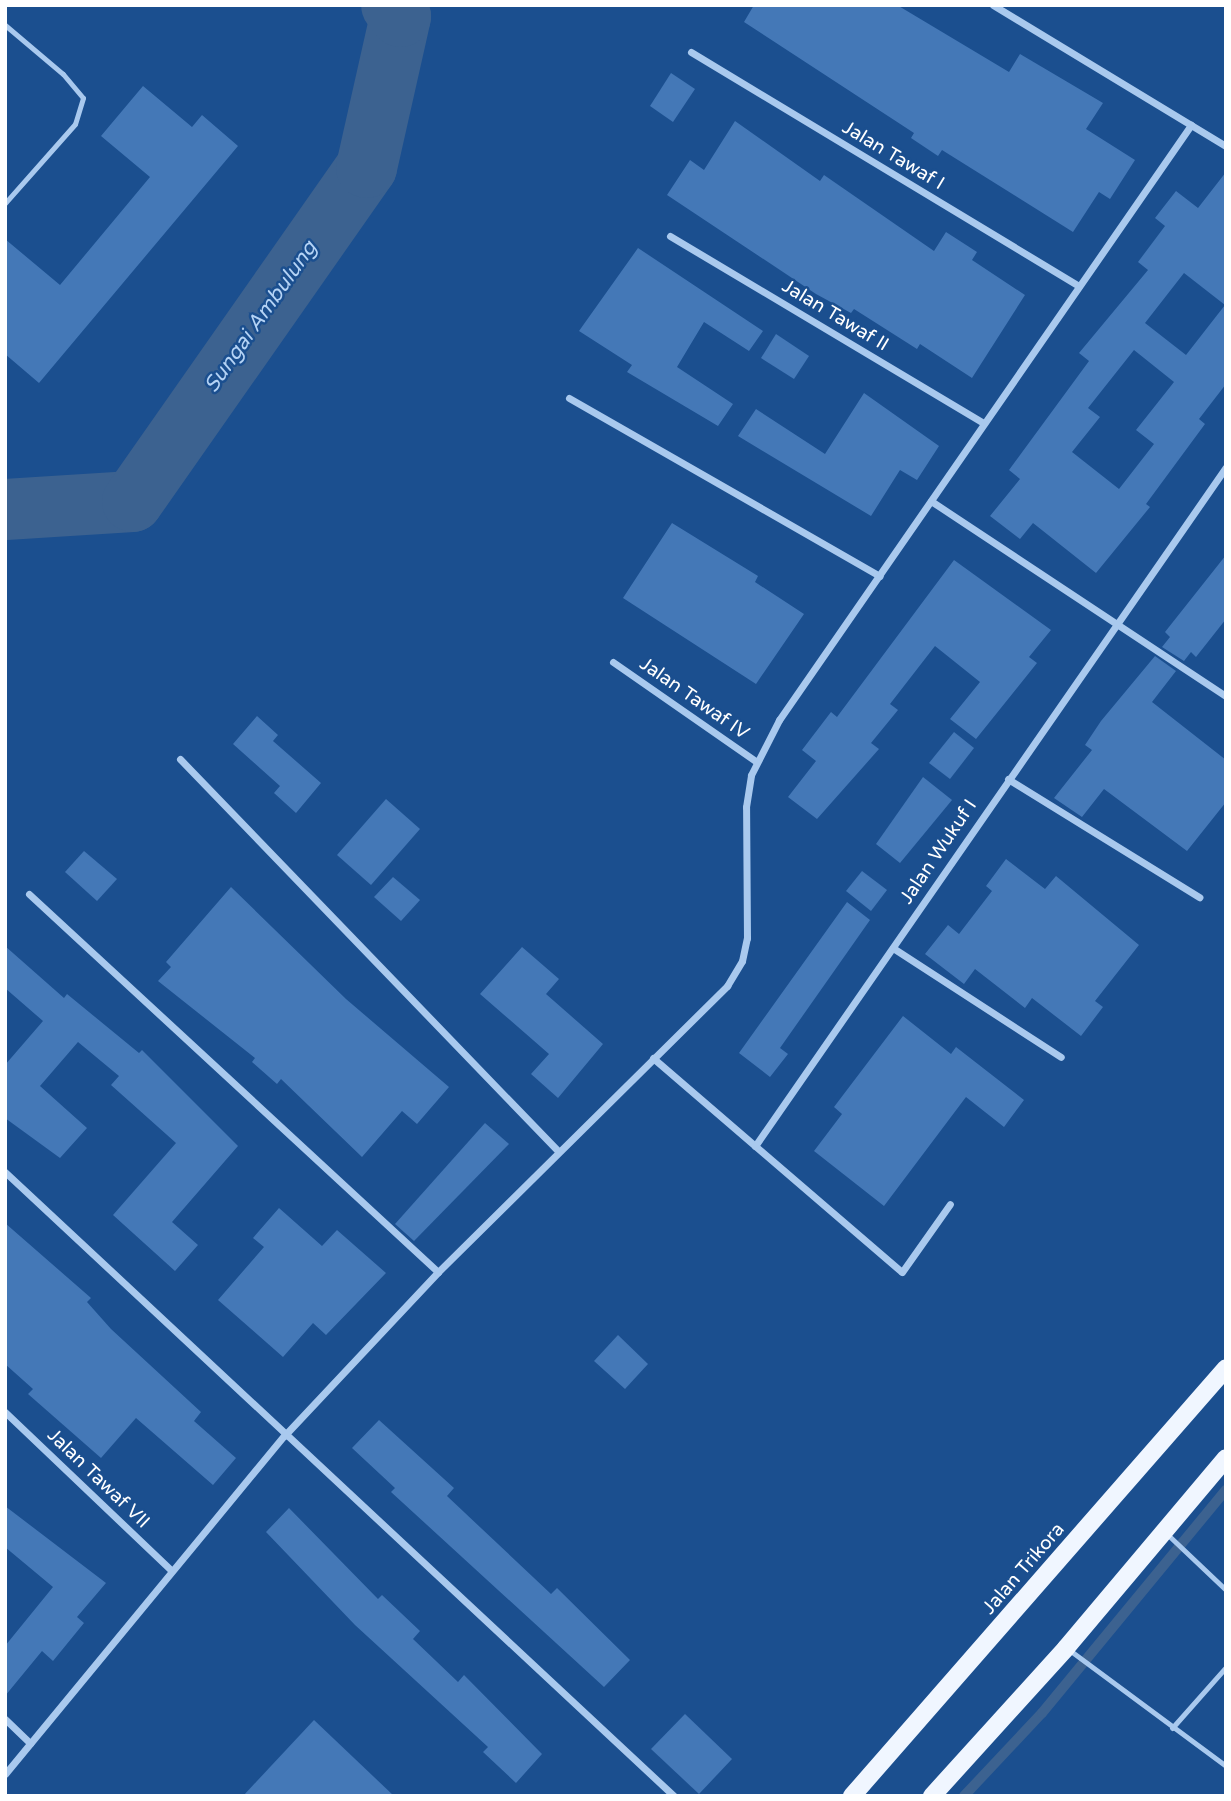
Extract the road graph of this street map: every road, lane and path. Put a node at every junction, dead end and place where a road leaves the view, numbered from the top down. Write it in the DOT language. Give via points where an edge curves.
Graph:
graph roads {
  1 [pos="993,5"];
  2 [pos="5,25"];
  3 [pos="691,52"];
  4 [pos="1191,125"];
  5 [pos="1226,146"];
  6 [pos="5,203"];
  7 [pos="670,236"];
  8 [pos="1079,286"];
  9 [pos="569,398"];
  10 [pos="984,424"];
  11 [pos="1226,467"];
  12 [pos="931,501"];
  13 [pos="880,576"];
  14 [pos="1116,625"];
  15 [pos="613,662"];
  16 [pos="1226,695"];
  17 [pos="180,759"];
  18 [pos="757,762"];
  19 [pos="1008,779"];
  20 [pos="29,894"];
  21 [pos="1199,897"];
  22 [pos="893,948"];
  23 [pos="1061,1057"];
  24 [pos="653,1058"];
  25 [pos="755,1146"];
  26 [pos="558,1151"];
  27 [pos="5,1172"];
  28 [pos="950,1204"];
  29 [pos="438,1272"];
  30 [pos="1226,1368"];
  31 [pos="5,1412"];
  32 [pos="284,1436"];
  33 [pos="1226,1458"];
  34 [pos="1164,1532"];
  35 [pos="170,1569"];
  36 [pos="1226,1590"];
  37 [pos="1066,1648"];
  38 [pos="1226,1667"];
  39 [pos="5,1719"];
  40 [pos="1172,1728"];
  41 [pos="30,1743"];
  42 [pos="1226,1766"];
  43 [pos="5,1774"];
  44 [pos="674,1796"];
  45 [pos="852,1796"];
  46 [pos="932,1796"];
  1 -- 4 [label="street"];
  2 -- 6 [label="lane" via="63,74 83,98 75,124"];
  3 -- 8 [label="street, Jalan Tawaf I"];
  4 -- 5 [label="street"];
  4 -- 8 [label="street"];
  7 -- 10 [label="street, Jalan Tawaf II"];
  8 -- 10 [label="street"];
  9 -- 13 [label="street"];
  10 -- 12 [label="street"];
  11 -- 14 [label="street, Jalan Wukuf I"];
  12 -- 13 [label="street"];
  12 -- 14 [label="street"];
  13 -- 18 [label="street" via="779,720"];
  14 -- 16 [label="street"];
  14 -- 19 [label="street, Jalan Wukuf I"];
  15 -- 18 [label="street, Jalan Tawaf IV"];
  17 -- 26 [label="street"];
  18 -- 24 [label="street" via="746,807 750,902 742,961 727,986"];
  19 -- 21 [label="street"];
  19 -- 22 [label="street, Jalan Wukuf I"];
  20 -- 29 [label="street"];
  22 -- 23 [label="street"];
  22 -- 25 [label="street, Jalan Wukuf I"];
  24 -- 25 [label="street"];
  24 -- 26 [label="street"];
  25 -- 28 [label="street" via="902,1272"];
  26 -- 29 [label="street"];
  27 -- 32 [label="street"];
  29 -- 32 [label="street"];
  30 -- 45 [label="main road, Jalan Trikora"];
  31 -- 35 [label="street, Jalan Tawaf VII"];
  32 -- 35 [label="street"];
  32 -- 44 [label="street"];
  33 -- 34 [label="main road"];
  34 -- 36 [label="lane"];
  34 -- 37 [label="main road"];
  35 -- 41 [label="street"];
  37 -- 40 [label="lane"];
  37 -- 46 [label="main road"];
  38 -- 40 [label="lane"];
  39 -- 41 [label="street"];
  40 -- 42 [label="lane"];
  41 -- 43 [label="street"];
}
